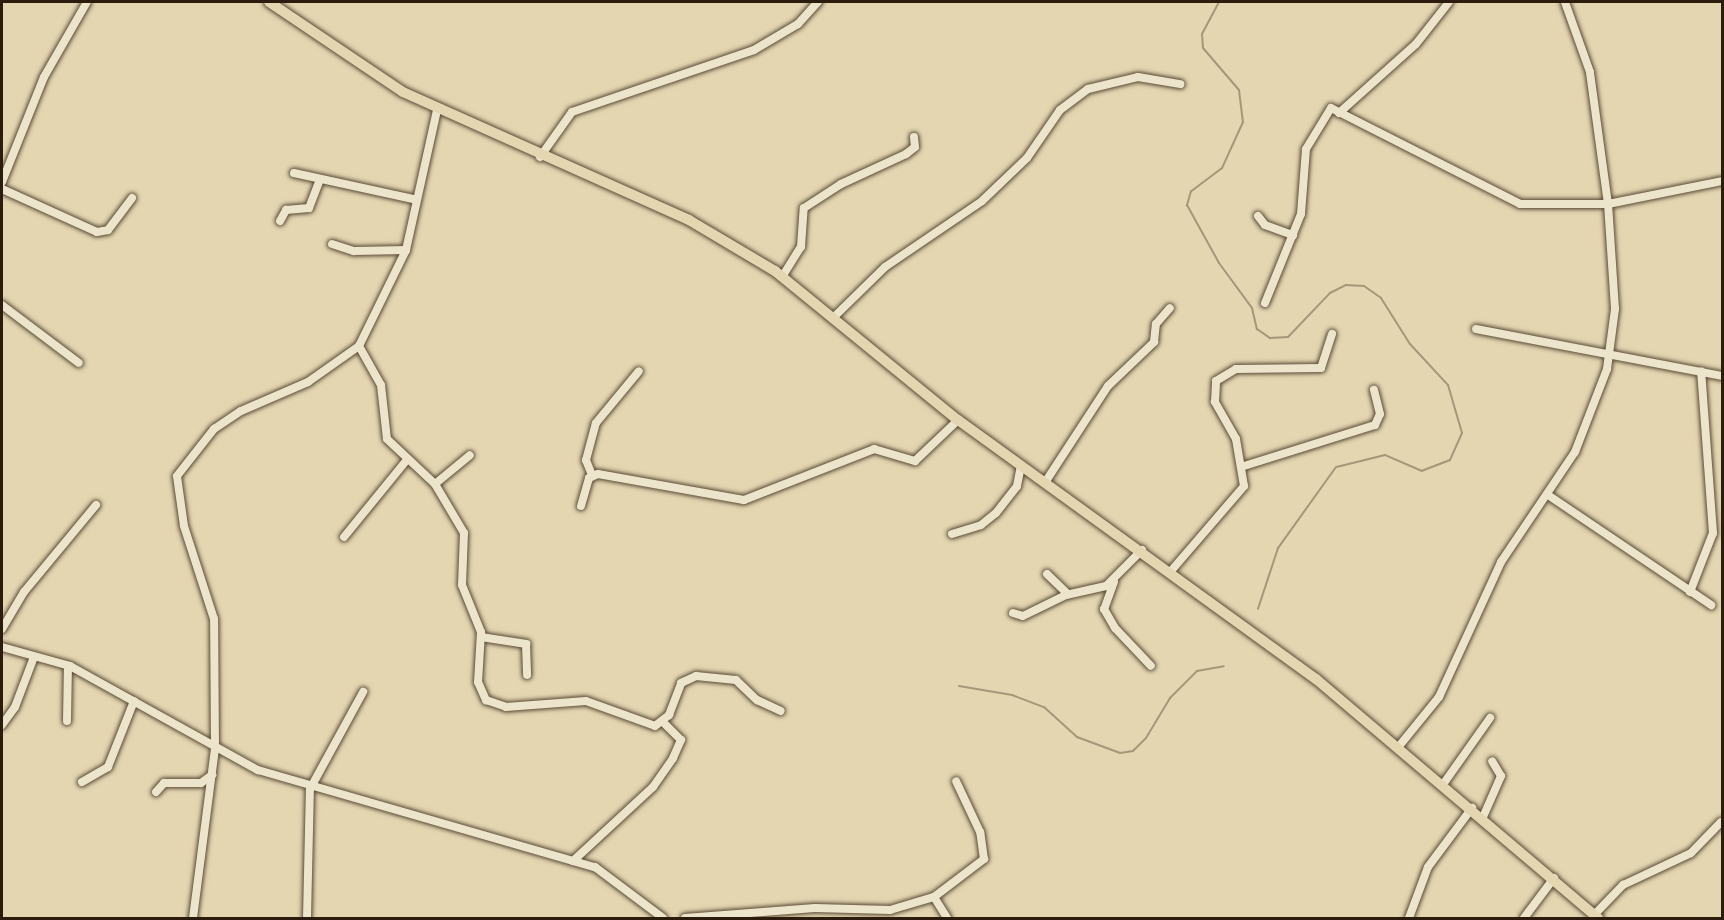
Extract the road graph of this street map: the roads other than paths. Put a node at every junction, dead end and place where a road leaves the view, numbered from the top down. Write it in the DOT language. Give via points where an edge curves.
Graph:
graph roads {
  1 [pos="87,2"];
  2 [pos="269,2"];
  3 [pos="819,2"];
  4 [pos="1449,2"];
  5 [pos="1565,2"];
  6 [pos="1180,84"];
  7 [pos="437,110"];
  8 [pos="1340,112"];
  9 [pos="914,137"];
  10 [pos="540,157"];
  11 [pos="294,173"];
  12 [pos="320,180"];
  13 [pos="1722,181"];
  14 [pos="2,182"];
  15 [pos="2,189"];
  16 [pos="132,198"];
  17 [pos="413,199"];
  18 [pos="1608,204"];
  19 [pos="1258,216"];
  20 [pos="280,221"];
  21 [pos="1293,235"];
  22 [pos="332,244"];
  23 [pos="406,250"];
  24 [pos="782,277"];
  25 [pos="1265,303"];
  26 [pos="2,305"];
  27 [pos="1170,308"];
  28 [pos="833,318"];
  29 [pos="1476,328"];
  30 [pos="1332,334"];
  31 [pos="359,346"];
  32 [pos="1610,352"];
  33 [pos="79,363"];
  34 [pos="639,371"];
  35 [pos="1701,371"];
  36 [pos="1722,376"];
  37 [pos="1374,390"];
  38 [pos="958,420"];
  39 [pos="470,455"];
  40 [pos="406,461"];
  41 [pos="1021,465"];
  42 [pos="1244,466"];
  43 [pos="592,475"];
  44 [pos="1046,481"];
  45 [pos="435,483"];
  46 [pos="1548,495"];
  47 [pos="96,504"];
  48 [pos="581,506"];
  49 [pos="952,534"];
  50 [pos="344,537"];
  51 [pos="1142,550"];
  52 [pos="1172,571"];
  53 [pos="1047,574"];
  54 [pos="1117,578"];
  55 [pos="1690,592"];
  56 [pos="1068,594"];
  57 [pos="1711,605"];
  58 [pos="1013,613"];
  59 [pos="2,629"];
  60 [pos="481,637"];
  61 [pos="2,647"];
  62 [pos="34,657"];
  63 [pos="68,666"];
  64 [pos="1151,666"];
  65 [pos="527,675"];
  66 [pos="363,692"];
  67 [pos="134,701"];
  68 [pos="781,711"];
  69 [pos="1490,718"];
  70 [pos="67,721"];
  71 [pos="663,722"];
  72 [pos="2,725"];
  73 [pos="1400,745"];
  74 [pos="215,748"];
  75 [pos="1492,761"];
  76 [pos="212,775"];
  77 [pos="956,781"];
  78 [pos="82,782"];
  79 [pos="1444,783"];
  80 [pos="310,789"];
  81 [pos="156,792"];
  82 [pos="1473,808"];
  83 [pos="1483,817"];
  84 [pos="1721,822"];
  85 [pos="573,861"];
  86 [pos="1554,878"];
  87 [pos="934,897"];
  88 [pos="776,915"];
  89 [pos="1596,917"];
  90 [pos="193,918"];
  91 [pos="307,918"];
  92 [pos="663,918"];
  93 [pos="684,918"];
  94 [pos="699,918"];
  95 [pos="947,918"];
  96 [pos="1409,918"];
  97 [pos="1524,918"];
  1 -- 14 [label="street" via="44,77"];
  2 -- 7 [label="main road" via="343,56"];
  3 -- 10 [label="street" via="798,24 754,50 572,112"];
  4 -- 8 [label="street" via="1416,44"];
  5 -- 18 [label="street" via="1590,72"];
  6 -- 28 [label="street" via="1138,77 1088,89 1060,110 1027,158 989,194 885,267"];
  7 -- 10 [label="main road"];
  7 -- 17 [label="street"];
  8 -- 18 [label="street" via="1520,204"];
  8 -- 21 [label="street" via="1331,108 1306,149 1306,196"];
  9 -- 24 [label="street" via="915,147 906,154 841,184 804,208 801,247"];
  10 -- 24 [label="main road" via="689,220"];
  11 -- 12 [label="street"];
  12 -- 17 [label="street" via="342,179"];
  12 -- 20 [label="street" via="309,208 286,210"];
  13 -- 18 [label="street"];
  15 -- 16 [label="street" via="97,232 108,230"];
  17 -- 23 [label="street"];
  18 -- 32 [label="street" via="1615,309"];
  19 -- 21 [label="street" via="1265,225"];
  21 -- 25 [label="street"];
  22 -- 23 [label="street" via="354,251"];
  23 -- 31 [label="street"];
  24 -- 28 [label="main road"];
  26 -- 33 [label="street"];
  27 -- 44 [label="street" via="1156,324 1154,342 1108,386"];
  28 -- 38 [label="main road"];
  29 -- 32 [label="street"];
  30 -- 42 [label="street" via="1321,368 1236,369 1216,381 1215,402"];
  31 -- 40 [label="street" via="381,385 387,439"];
  31 -- 74 [label="street" via="308,382 241,411 214,429 177,476 184,526 214,619"];
  32 -- 35 [label="street"];
  32 -- 46 [label="street" via="1596,407"];
  34 -- 43 [label="street" via="596,423 586,460"];
  35 -- 36 [label="street"];
  35 -- 55 [label="street" via="1713,533"];
  37 -- 42 [label="street" via="1380,414 1375,425"];
  38 -- 41 [label="main road"];
  38 -- 43 [label="street" via="915,461 874,449 744,500"];
  39 -- 45 [label="street"];
  40 -- 45 [label="street"];
  40 -- 50 [label="street"];
  41 -- 44 [label="main road"];
  41 -- 49 [label="street" via="1017,486 996,513 981,525"];
  42 -- 52 [label="street" via="1242,493 1228,502"];
  43 -- 48 [label="street"];
  44 -- 51 [label="main road"];
  45 -- 60 [label="street" via="464,533 462,585"];
  46 -- 55 [label="street"];
  46 -- 73 [label="street" via="1502,562 1439,697"];
  47 -- 59 [label="street" via="24,592"];
  51 -- 52 [label="main road"];
  51 -- 54 [label="street"];
  52 -- 73 [label="main road"];
  53 -- 56 [label="street"];
  54 -- 56 [label="street"];
  54 -- 64 [label="street" via="1105,595 1104,609 1114,628"];
  55 -- 57 [label="street"];
  56 -- 58 [label="street" via="1028,614"];
  60 -- 65 [label="street" via="526,644"];
  60 -- 71 [label="street" via="478,682 492,705 577,700 639,725"];
  61 -- 62 [label="street"];
  62 -- 63 [label="street"];
  62 -- 72 [label="street" via="15,707"];
  63 -- 67 [label="street"];
  63 -- 70 [label="street"];
  66 -- 80 [label="street"];
  67 -- 74 [label="street"];
  67 -- 78 [label="street" via="108,767"];
  68 -- 71 [label="street" via="758,700 736,680 696,676 681,683"];
  69 -- 79 [label="street"];
  71 -- 85 [label="street" via="681,740 673,758 653,787"];
  73 -- 79 [label="main road"];
  74 -- 76 [label="street"];
  74 -- 80 [label="street"];
  75 -- 83 [label="street" via="1502,776"];
  76 -- 81 [label="street" via="201,783 164,783"];
  76 -- 90 [label="street"];
  77 -- 87 [label="street" via="980,832 984,859"];
  79 -- 82 [label="main road"];
  80 -- 85 [label="street"];
  80 -- 91 [label="street"];
  82 -- 83 [label="main road"];
  82 -- 96 [label="street" via="1428,867"];
  83 -- 86 [label="main road"];
  84 -- 89 [label="street" via="1691,853 1623,885"];
  85 -- 92 [label="street" via="606,872"];
  86 -- 89 [label="main road"];
  86 -- 97 [label="street"];
  87 -- 88 [label="street" via="890,910"];
  87 -- 95 [label="street"];
  88 -- 94 [label="street"];
  93 -- 94 [label="street"];
}
